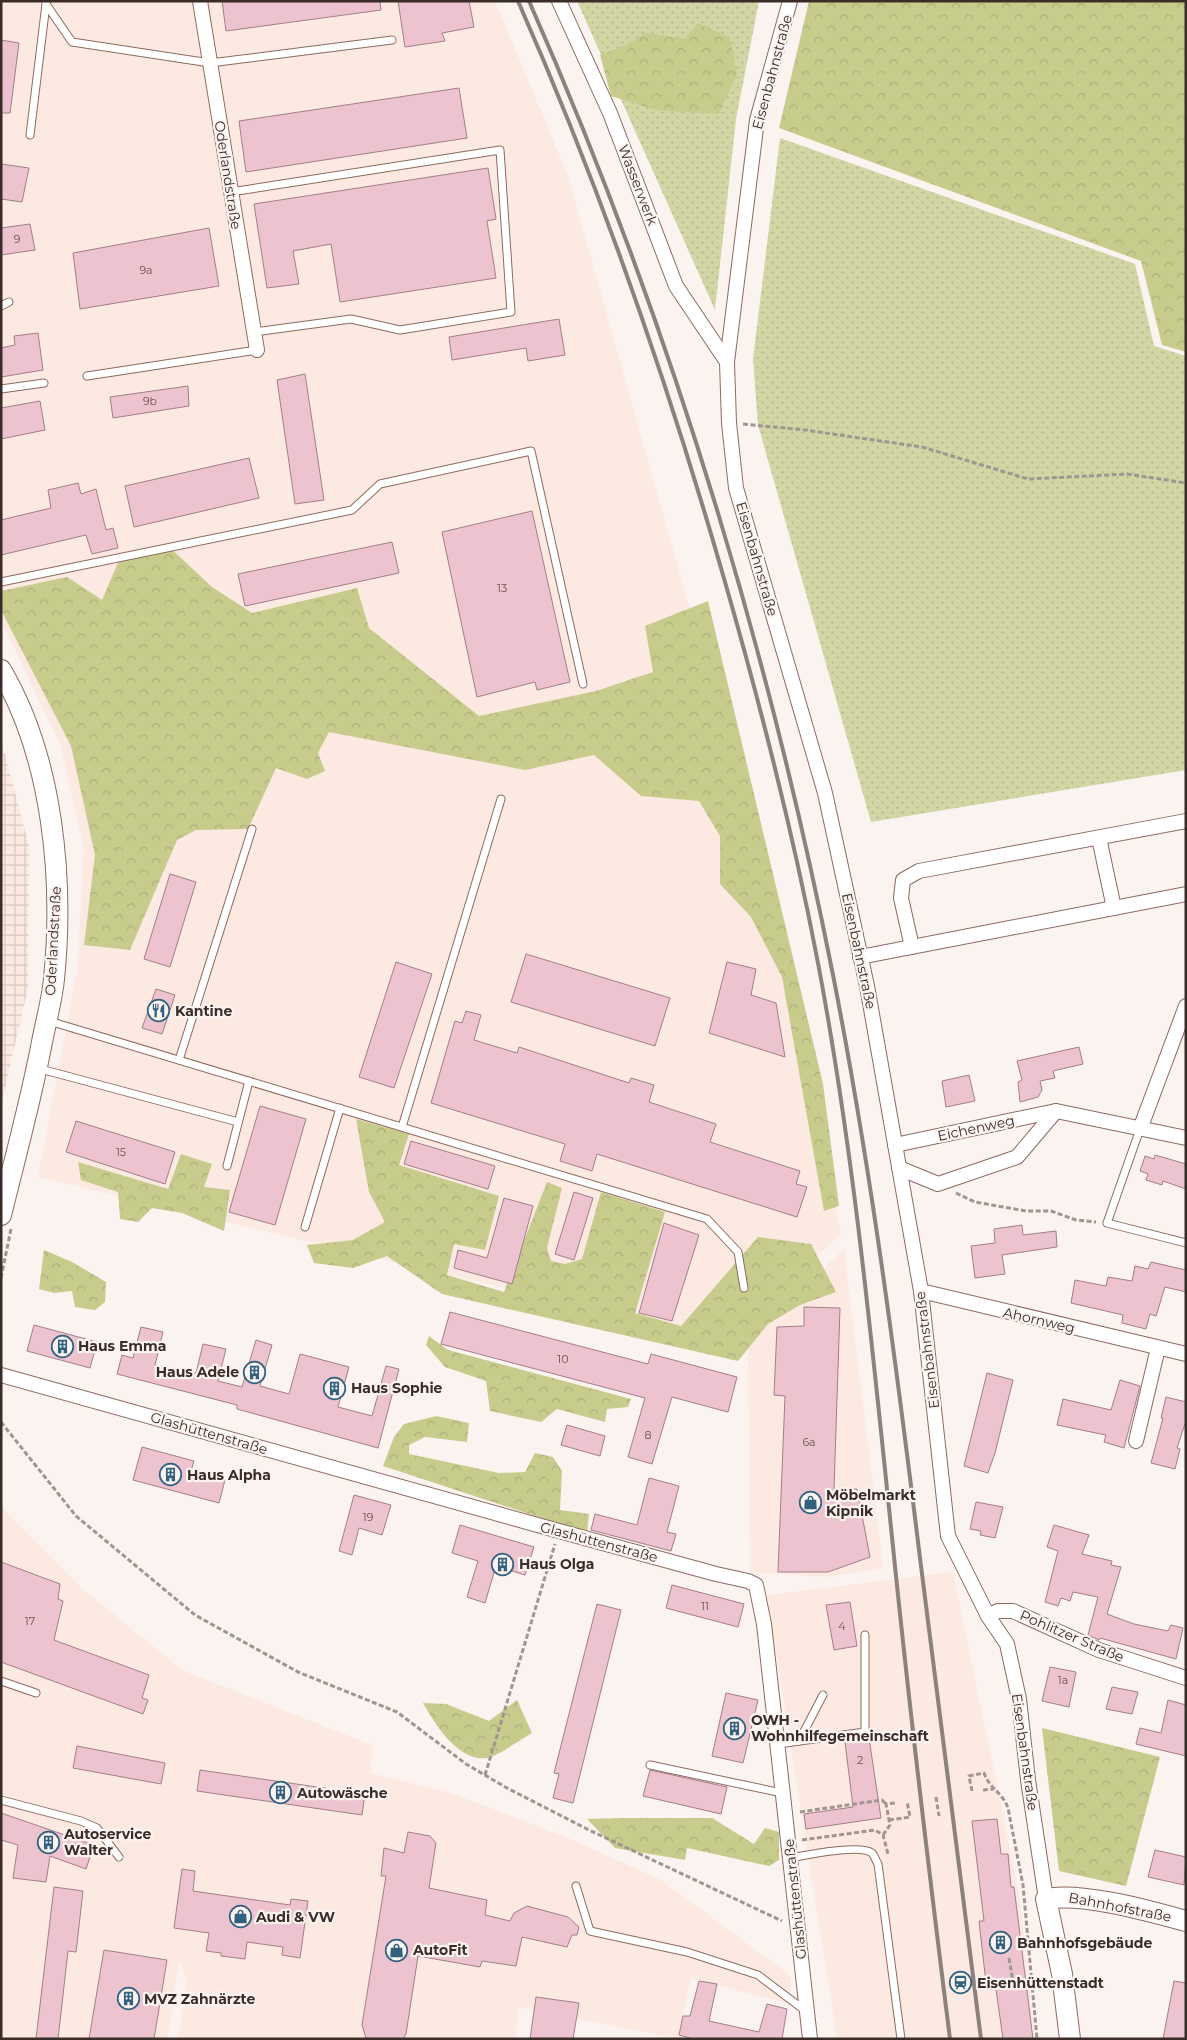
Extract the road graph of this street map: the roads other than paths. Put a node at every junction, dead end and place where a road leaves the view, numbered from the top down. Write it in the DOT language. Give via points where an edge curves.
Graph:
graph roads {
  1 [pos="200,1"];
  2 [pos="559,1"];
  3 [pos="790,1"];
  4 [pos="46,3"];
  5 [pos="392,40"];
  6 [pos="210,64"];
  7 [pos="30,135"];
  8 [pos="231,192"];
  9 [pos="9,302"];
  10 [pos="1,306"];
  11 [pos="254,332"];
  12 [pos="257,350"];
  13 [pos="727,362"];
  14 [pos="87,376"];
  15 [pos="44,383"];
  16 [pos="1,390"];
  17 [pos="1,582"];
  18 [pos="1,670"];
  19 [pos="583,684"];
  20 [pos="501,799"];
  21 [pos="1186,822"];
  22 [pos="252,829"];
  23 [pos="1100,838"];
  24 [pos="1186,894"];
  25 [pos="1114,908"];
  26 [pos="912,947"];
  27 [pos="860,957"];
  28 [pos="1186,1006"];
  29 [pos="46,1020"];
  30 [pos="179,1060"];
  31 [pos="37,1068"];
  32 [pos="249,1081"];
  33 [pos="340,1108"];
  34 [pos="1056,1111"];
  35 [pos="238,1122"];
  36 [pos="402,1127"];
  37 [pos="1140,1129"];
  38 [pos="1186,1138"];
  39 [pos="895,1145"];
  40 [pos="227,1166"];
  41 [pos="899,1168"];
  42 [pos="1,1215"];
  43 [pos="305,1227"];
  44 [pos="1186,1243"];
  45 [pos="744,1288"];
  46 [pos="920,1291"];
  47 [pos="1158,1348"];
  48 [pos="1186,1354"];
  49 [pos="1,1375"];
  50 [pos="1136,1441"];
  51 [pos="988,1616"];
  52 [pos="865,1635"];
  53 [pos="1186,1678"];
  54 [pos="1,1681"];
  55 [pos="36,1693"];
  56 [pos="823,1695"];
  57 [pos="799,1741"];
  58 [pos="778,1744"];
  59 [pos="650,1765"];
  60 [pos="782,1793"];
  61 [pos="1,1800"];
  62 [pos="119,1857"];
  63 [pos="791,1858"];
  64 [pos="576,1886"];
  65 [pos="1046,1898"];
  66 [pos="1186,1921"];
  67 [pos="807,2012"];
  68 [pos="810,2039"];
  69 [pos="901,2039"];
  70 [pos="1070,2039"];
  1 -- 6 [label="street, Oderlandstraße"];
  2 -- 13 [label="street, Wasserwerk" via="610,113 676,286"];
  3 -- 13 [label="street, Eisenbahnstraße" via="757,120"];
  4 -- 6 [label="lane" via="72,42"];
  4 -- 7 [label="lane"];
  5 -- 6 [label="lane"];
  6 -- 8 [label="street, Oderlandstraße"];
  8 -- 11 [label="street, Oderlandstraße"];
  8 -- 11 [label="lane" via="500,150 510,312 400,330 351,320"];
  9 -- 10 [label="lane"];
  11 -- 12 [label="street, Oderlandstraße"];
  12 -- 14 [label="lane"];
  13 -- 27 [label="street, Eisenbahnstraße" via="736,488 825,793"];
  15 -- 16 [label="lane"];
  17 -- 19 [label="lane" via="352,510 380,484 531,451"];
  18 -- 29 [label="street, Oderlandstraße" via="10,684 39,760 58,889 54,971"];
  20 -- 36 [label="lane"];
  21 -- 23 [label="street"];
  22 -- 30 [label="lane"];
  23 -- 25 [label="street"];
  23 -- 26 [label="street" via="919,871 903,880 901,898"];
  24 -- 25 [label="street"];
  25 -- 26 [label="street"];
  26 -- 27 [label="street"];
  27 -- 39 [label="street, Eisenbahnstraße"];
  28 -- 37 [label="street"];
  29 -- 30 [label="lane"];
  29 -- 31 [label="street, Oderlandstraße"];
  30 -- 32 [label="lane"];
  31 -- 35 [label="lane"];
  31 -- 42 [label="street, Oderlandstraße"];
  32 -- 33 [label="lane"];
  32 -- 35 [label="lane"];
  33 -- 36 [label="lane"];
  33 -- 43 [label="lane"];
  34 -- 37 [label="street, Eichenweg"];
  34 -- 39 [label="street, Eichenweg"];
  34 -- 41 [label="street, Eichenweg" via="1017,1156 938,1184"];
  35 -- 40 [label="lane"];
  36 -- 45 [label="lane" via="707,1219 738,1252"];
  37 -- 38 [label="street, Eichenweg"];
  37 -- 44 [label="lane" via="1107,1223"];
  39 -- 41 [label="street, Eisenbahnstraße"];
  41 -- 46 [label="street, Eisenbahnstraße"];
  46 -- 47 [label="street, Ahornweg"];
  46 -- 51 [label="street, Eisenbahnstraße" via="948,1536"];
  47 -- 48 [label="street, Ahornweg"];
  47 -- 50 [label="street"];
  49 -- 58 [label="street, Glashüttenstraße" via="559,1532 748,1580 756,1585 764,1624"];
  51 -- 53 [label="street, Pohlitzer Straße" via="998,1611 1014,1611 1099,1650"];
  51 -- 65 [label="street, Eisenbahnstraße" via="1006,1644 1019,1699"];
  52 -- 57 [label="lane" via="865,1732"];
  54 -- 55 [label="lane"];
  56 -- 57 [label="lane"];
  57 -- 58 [label="lane"];
  58 -- 60 [label="street, Glashüttenstraße"];
  59 -- 60 [label="lane"];
  60 -- 63 [label="street, Glashüttenstraße"];
  61 -- 62 [label="lane" via="97,1828"];
  63 -- 67 [label="street, Glashüttenstraße"];
  63 -- 69 [label="lane" via="838,1851 862,1850 872,1854 878,1864"];
  64 -- 67 [label="lane" via="590,1931 687,1952 758,1975"];
  65 -- 66 [label="street, Bahnhofstraße" via="1081,1898"];
  65 -- 70 [label="street, Bahnhofstraße" via="1062,1974"];
  67 -- 68 [label="street, Glashüttenstraße"];
}
